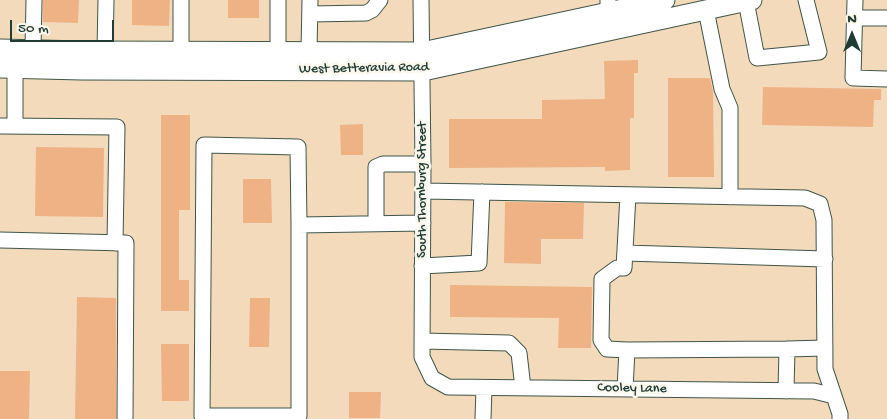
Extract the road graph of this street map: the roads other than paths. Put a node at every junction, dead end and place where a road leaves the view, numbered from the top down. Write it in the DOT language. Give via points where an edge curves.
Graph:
graph roads {
  1 [pos="34,0"];
  2 [pos="106,0"];
  3 [pos="181,0"];
  4 [pos="278,0"];
  5 [pos="380,0"];
  6 [pos="421,0"];
  7 [pos="665,0"];
  8 [pos="806,0"];
  9 [pos="855,0"];
  10 [pos="749,1"];
  11 [pos="608,6"];
  12 [pos="310,7"];
  13 [pos="706,10"];
  14 [pos="855,18"];
  15 [pos="887,18"];
  16 [pos="0,49"];
  17 [pos="33,49"];
  18 [pos="105,50"];
  19 [pos="181,51"];
  20 [pos="278,51"];
  21 [pos="308,52"];
  22 [pos="422,52"];
  23 [pos="8,68"];
  24 [pos="423,71"];
  25 [pos="887,79"];
  26 [pos="8,126"];
  27 [pos="423,164"];
  28 [pos="423,191"];
  29 [pos="482,192"];
  30 [pos="628,195"];
  31 [pos="730,197"];
  32 [pos="376,223"];
  33 [pos="423,223"];
  34 [pos="299,225"];
  35 [pos="0,240"];
  36 [pos="115,243"];
  37 [pos="825,259"];
  38 [pos="625,261"];
  39 [pos="422,266"];
  40 [pos="422,342"];
  41 [pos="825,348"];
  42 [pos="787,349"];
  43 [pos="627,350"];
  44 [pos="432,378"];
  45 [pos="484,388"];
  46 [pos="523,388"];
  47 [pos="625,389"];
  48 [pos="786,391"];
  49 [pos="834,396"];
  50 [pos="125,419"];
  51 [pos="484,419"];
  52 [pos="840,419"];
  1 -- 17 [label="street"];
  2 -- 18 [label="street"];
  3 -- 19 [label="street"];
  4 -- 20 [label="street"];
  5 -- 12 [label="street" via="366,14"];
  6 -- 22 [label="street, South Thornburg Street"];
  7 -- 11 [label="main road, West Betteravia Road"];
  8 -- 10 [label="street" via="819,52 757,58"];
  9 -- 14 [label="street"];
  10 -- 13 [label="main road, West Betteravia Road"];
  11 -- 22 [label="main road, West Betteravia Road"];
  12 -- 21 [label="street"];
  13 -- 24 [label="main road, West Betteravia Road"];
  13 -- 31 [label="street" via="722,89 730,108"];
  14 -- 15 [label="street"];
  14 -- 25 [label="street" via="853,78"];
  16 -- 17 [label="main road, West Betteravia Road"];
  17 -- 18 [label="main road, West Betteravia Road"];
  18 -- 19 [label="main road, West Betteravia Road"];
  19 -- 20 [label="main road, West Betteravia Road"];
  20 -- 21 [label="main road, West Betteravia Road"];
  21 -- 22 [label="main road, West Betteravia Road"];
  22 -- 24 [label="street, South Thornburg Street"];
  23 -- 24 [label="main road, West Betteravia Road"];
  23 -- 26 [label="street"];
  24 -- 27 [label="street, South Thornburg Street"];
  26 -- 36 [label="street" via="116,127"];
  27 -- 28 [label="street, South Thornburg Street"];
  27 -- 32 [label="street" via="383,164 376,167"];
  28 -- 29 [label="street"];
  28 -- 33 [label="street, South Thornburg Street"];
  29 -- 30 [label="street"];
  29 -- 39 [label="street" via="478,263"];
  30 -- 31 [label="street"];
  30 -- 38 [label="street"];
  31 -- 37 [label="street" via="805,198 820,204 824,220"];
  32 -- 33 [label="street"];
  32 -- 34 [label="street"];
  33 -- 39 [label="street, South Thornburg Street"];
  34 -- 34 [label="street" via="298,147 204,145 202,416 299,416"];
  35 -- 36 [label="street"];
  36 -- 50 [label="street" via="126,243"];
  37 -- 38 [label="street"];
  37 -- 41 [label="street"];
  38 -- 43 [label="street" via="602,279 601,340 607,349"];
  39 -- 40 [label="street, South Thornburg Street"];
  40 -- 44 [label="street, South Thornburg Street" via="422,357"];
  40 -- 46 [label="street" via="509,343 519,354"];
  41 -- 42 [label="street"];
  41 -- 49 [label="street" via="825,369"];
  42 -- 43 [label="street"];
  42 -- 48 [label="street"];
  43 -- 47 [label="street"];
  44 -- 45 [label="street, Cooley Lane" via="448,387"];
  45 -- 46 [label="street, Cooley Lane"];
  45 -- 51 [label="street"];
  46 -- 47 [label="street, Cooley Lane"];
  47 -- 48 [label="street, Cooley Lane"];
  48 -- 49 [label="street, Cooley Lane" via="814,391"];
  49 -- 52 [label="street"];
}
